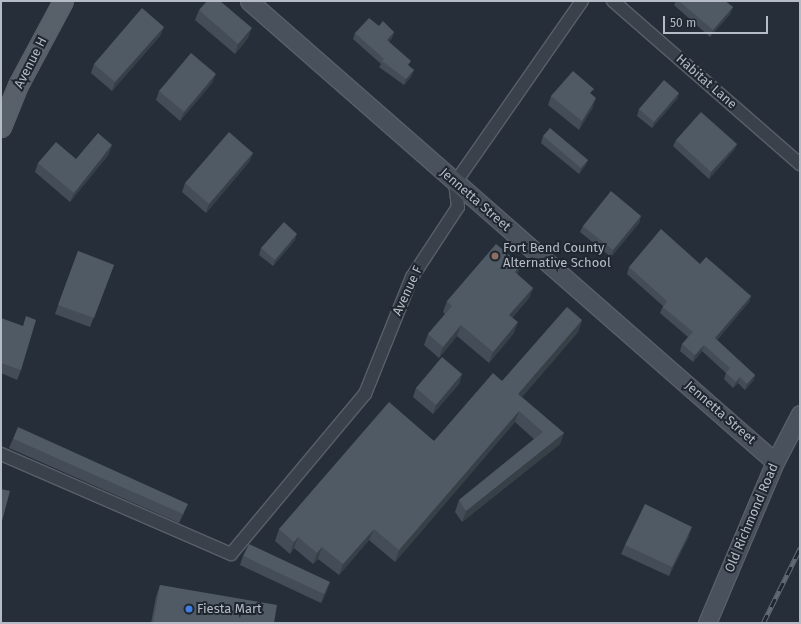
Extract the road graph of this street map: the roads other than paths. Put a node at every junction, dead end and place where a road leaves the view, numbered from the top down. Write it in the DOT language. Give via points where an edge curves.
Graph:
graph roads {
  1 [pos="63,1"];
  2 [pos="249,1"];
  3 [pos="582,1"];
  4 [pos="613,1"];
  5 [pos="1,127"];
  6 [pos="800,164"];
  7 [pos="455,183"];
  8 [pos="800,414"];
  9 [pos="1,454"];
  10 [pos="775,462"];
  11 [pos="708,623"];
  1 -- 5 [label="main road, Avenue H" via="18,85"];
  2 -- 7 [label="street, Jennetta Street"];
  3 -- 7 [label="street"];
  4 -- 6 [label="street, Habitat Lane"];
  7 -- 9 [label="street, Avenue F" via="458,207 412,278 365,394 231,554"];
  7 -- 10 [label="street, Jennetta Street"];
  8 -- 10 [label="street, Old Richmond Road"];
  10 -- 11 [label="street, Old Richmond Road"];
}
